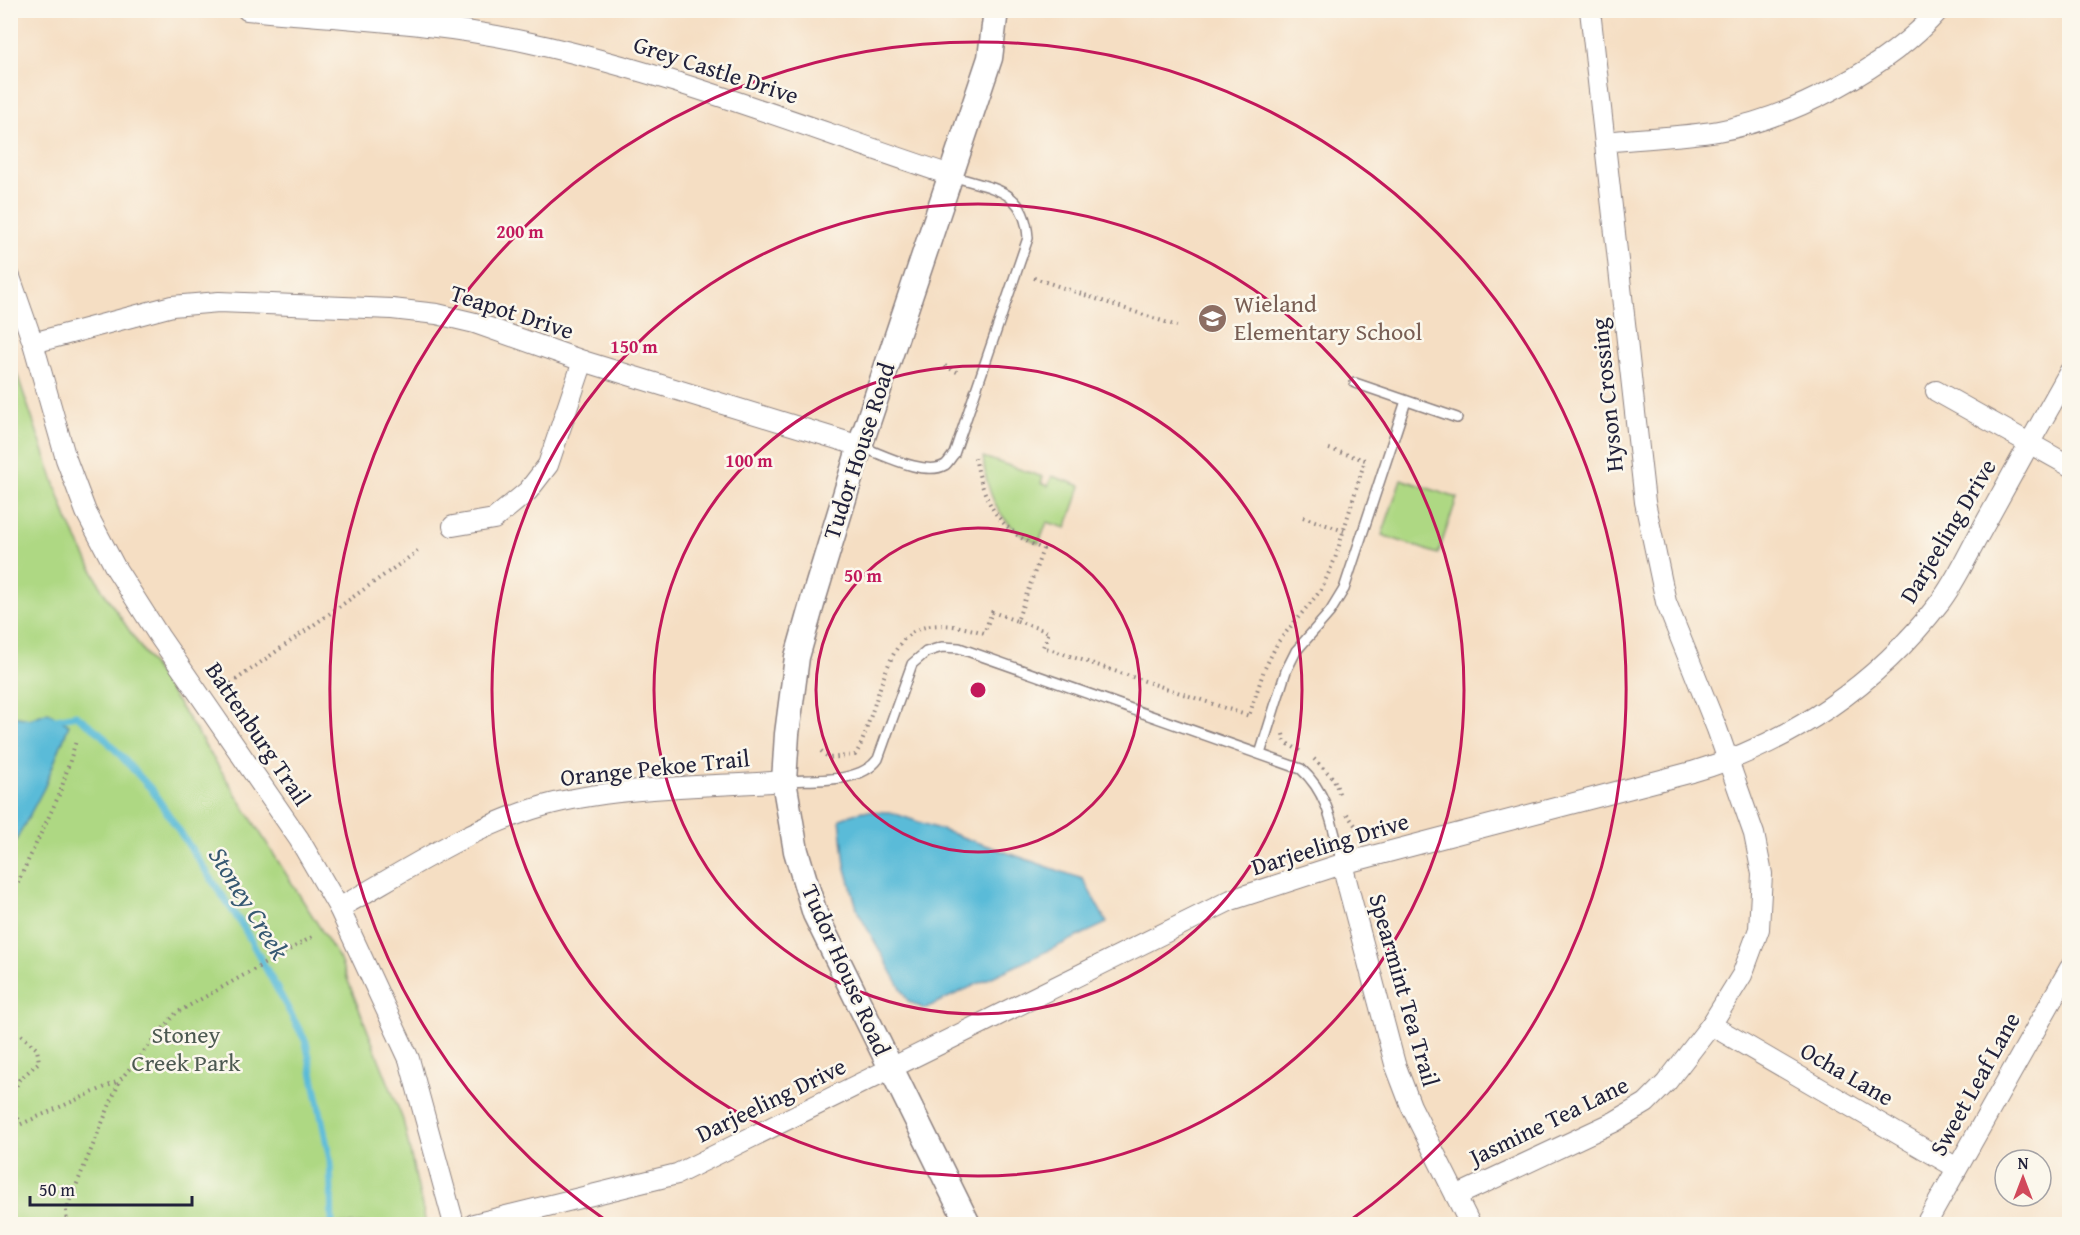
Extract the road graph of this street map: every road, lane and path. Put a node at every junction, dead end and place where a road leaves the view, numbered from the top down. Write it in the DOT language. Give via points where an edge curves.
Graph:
graph roads {
  1 [pos="247,10"];
  2 [pos="996,10"];
  3 [pos="1590,10"];
  4 [pos="1939,10"];
  5 [pos="1605,142"];
  6 [pos="950,175"];
  7 [pos="10,277"];
  8 [pos="1034,278"];
  9 [pos="1177,326"];
  10 [pos="33,343"];
  11 [pos="583,361"];
  12 [pos="945,366"];
  13 [pos="2070,371"];
  14 [pos="960,372"];
  15 [pos="1355,383"];
  16 [pos="1936,391"];
  17 [pos="1406,400"];
  18 [pos="1457,418"];
  19 [pos="2030,443"];
  20 [pos="860,446"];
  21 [pos="1326,448"];
  22 [pos="975,457"];
  23 [pos="2070,465"];
  24 [pos="1303,517"];
  25 [pos="453,526"];
  26 [pos="1344,531"];
  27 [pos="418,551"];
  28 [pos="1017,621"];
  29 [pos="226,687"];
  30 [pos="76,741"];
  31 [pos="821,751"];
  32 [pos="1260,754"];
  33 [pos="1729,761"];
  34 [pos="784,781"];
  35 [pos="1342,864"];
  36 [pos="10,898"];
  37 [pos="339,908"];
  38 [pos="314,936"];
  39 [pos="2070,969"];
  40 [pos="1711,1025"];
  41 [pos="10,1031"];
  42 [pos="892,1070"];
  43 [pos="120,1080"];
  44 [pos="20,1123"];
  45 [pos="10,1129"];
  46 [pos="1957,1168"];
  47 [pos="1456,1196"];
  48 [pos="67,1224"];
  49 [pos="454,1224"];
  50 [pos="474,1224"];
  51 [pos="968,1224"];
  52 [pos="1470,1224"];
  53 [pos="1926,1224"];
  1 -- 6 [label="street, Grey Castle Drive" via="530,42 623,66"];
  2 -- 6 [label="street, Tudor House Road" via="990,58"];
  3 -- 5 [label="street, Hyson Crossing"];
  4 -- 5 [label="street" via="1927,25 1857,78 1771,117 1719,131"];
  5 -- 33 [label="street, Hyson Crossing" via="1645,502 1666,602"];
  6 -- 20 [label="street, Tudor House Road"];
  6 -- 20 [label="lane" via="1013,197 1022,208 1028,238 954,454 945,464 932,469"];
  7 -- 10 [label="street, Battenburg Trail"];
  8 -- 9 [label="path"];
  10 -- 11 [label="street, Teapot Drive" via="172,306 219,302 437,314 475,323"];
  10 -- 37 [label="street, Battenburg Trail" via="66,459 86,512 115,567 299,840"];
  11 -- 20 [label="street, Teapot Drive"];
  11 -- 25 [label="street" via="548,465 528,491 494,519"];
  12 -- 14 [label="path"];
  13 -- 19 [label="street, Darjeeling Drive"];
  15 -- 17 [label="lane"];
  16 -- 19 [label="street"];
  17 -- 18 [label="lane"];
  17 -- 32 [label="lane" via="1344,589 1330,612 1296,651"];
  19 -- 23 [label="street"];
  19 -- 33 [label="street, Darjeeling Drive" via="1941,600 1899,650 1817,717"];
  20 -- 34 [label="street, Tudor House Road" via="797,657"];
  21 -- 26 [label="path" via="1365,460"];
  22 -- 28 [label="path" via="990,507 1013,533 1042,549"];
  24 -- 26 [label="path"];
  26 -- 28 [label="path" via="1321,590 1278,642 1249,716 1043,647 1049,632"];
  27 -- 29 [label="path"];
  28 -- 31 [label="path" via="992,612 984,633 941,623 908,634 894,649 855,755 829,758"];
  30 -- 36 [label="path" via="60,793"];
  32 -- 34 [label="lane" via="959,648 942,647 926,652 912,664 873,767 862,773"];
  32 -- 35 [label="lane" via="1301,769 1317,785 1324,797"];
  33 -- 35 [label="street, Darjeeling Drive"];
  33 -- 40 [label="street, Jasmine Tea Lane" via="1754,834 1762,874 1759,929 1742,975"];
  34 -- 37 [label="street, Orange Pekoe Trail" via="607,795 545,806 493,823"];
  34 -- 42 [label="street, Tudor House Road" via="796,851 815,914"];
  35 -- 42 [label="street, Darjeeling Drive" via="1231,900"];
  35 -- 47 [label="street, Spearmint Tea Trail" via="1395,1064 1411,1106"];
  37 -- 49 [label="street, Battenburg Trail" via="409,1059"];
  38 -- 43 [label="path" via="176,1013"];
  39 -- 46 [label="street, Sweet Leaf Lane"];
  40 -- 46 [label="street, Ocha Lane"];
  40 -- 47 [label="street, Jasmine Tea Lane" via="1646,1103"];
  41 -- 44 [label="path" via="20,1034 37,1049 39,1062 20,1080 11,1099"];
  42 -- 50 [label="street, Darjeeling Drive" via="677,1174"];
  42 -- 51 [label="street, Tudor House Road"];
  43 -- 44 [label="path"];
  43 -- 48 [label="path" via="66,1210"];
  44 -- 45 [label="path"];
  46 -- 53 [label="street, Sweet Leaf Lane"];
  47 -- 52 [label="street, Spearmint Tea Trail"];
}
